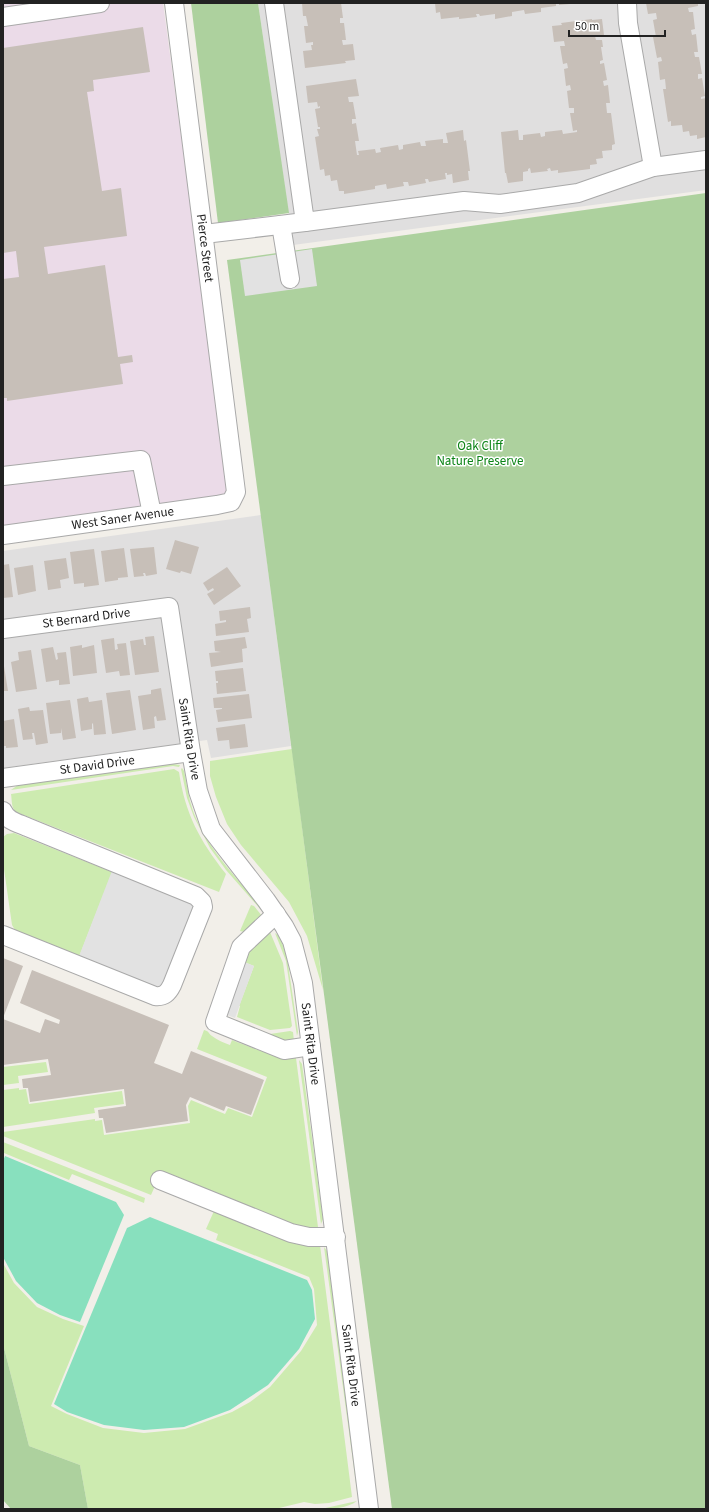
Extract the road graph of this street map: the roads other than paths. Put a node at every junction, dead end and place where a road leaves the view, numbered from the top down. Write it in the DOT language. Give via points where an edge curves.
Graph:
graph roads {
  1 [pos="100,3"];
  2 [pos="174,3"];
  3 [pos="274,3"];
  4 [pos="626,3"];
  5 [pos="3,17"];
  6 [pos="706,160"];
  7 [pos="653,167"];
  8 [pos="305,222"];
  9 [pos="281,225"];
  10 [pos="204,234"];
  11 [pos="290,279"];
  12 [pos="3,476"];
  13 [pos="236,492"];
  14 [pos="152,514"];
  15 [pos="3,535"];
  16 [pos="169,607"];
  17 [pos="3,629"];
  18 [pos="191,752"];
  19 [pos="3,778"];
  20 [pos="3,811"];
  21 [pos="3,828"];
  22 [pos="27,828"];
  23 [pos="276,914"];
  24 [pos="3,934"];
  25 [pos="311,1046"];
  26 [pos="160,1180"];
  27 [pos="336,1237"];
  28 [pos="369,1509"];
  1 -- 5 [label="street"];
  2 -- 10 [label="street, Pierce Street"];
  3 -- 8 [label="street"];
  4 -- 7 [label="street"];
  6 -- 7 [label="street"];
  7 -- 8 [label="street" via="578,193 500,204 464,201"];
  8 -- 9 [label="street"];
  9 -- 10 [label="street"];
  9 -- 11 [label="street"];
  10 -- 13 [label="street, Pierce Street"];
  12 -- 14 [label="street" via="141,460"];
  13 -- 14 [label="street, West Saner Avenue" via="231,502"];
  14 -- 15 [label="street, West Saner Avenue"];
  16 -- 17 [label="street, St Bernard Drive"];
  16 -- 18 [label="street, Saint Rita Drive"];
  18 -- 19 [label="street, St David Drive"];
  18 -- 23 [label="street, Saint Rita Drive" via="198,791 211,829"];
  20 -- 22 [label="street" via="9,819"];
  21 -- 22 [label="street"];
  22 -- 24 [label="street" via="196,896 203,907 172,985 165,995 160,996"];
  23 -- 25 [label="street, Saint Rita Drive" via="292,941 303,983"];
  23 -- 25 [label="street" via="241,946 215,1022 284,1050"];
  25 -- 27 [label="street, Saint Rita Drive"];
  26 -- 27 [label="street" via="292,1233 308,1237"];
  27 -- 28 [label="street, Saint Rita Drive"];
}
